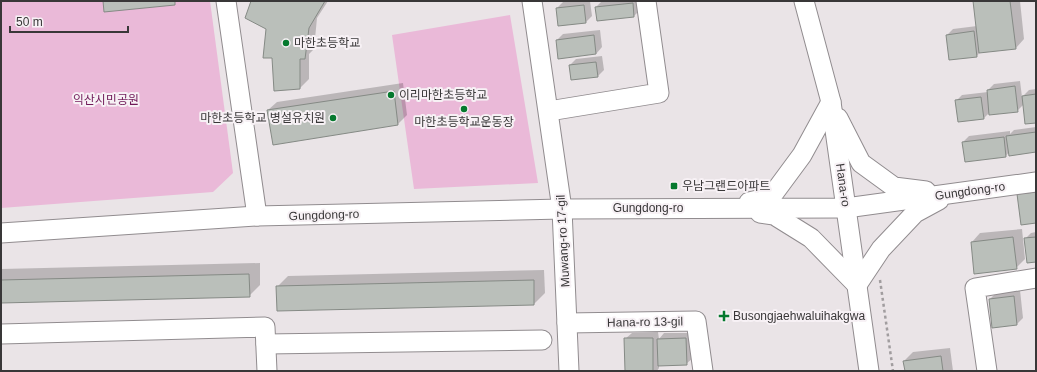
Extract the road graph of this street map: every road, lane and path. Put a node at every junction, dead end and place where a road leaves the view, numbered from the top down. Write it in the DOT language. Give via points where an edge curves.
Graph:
graph roads {
  1 [pos="226,1"];
  2 [pos="532,1"];
  3 [pos="646,1"];
  4 [pos="804,1"];
  5 [pos="831,102"];
  6 [pos="549,111"];
  7 [pos="1036,182"];
  8 [pos="949,194"];
  9 [pos="721,208"];
  10 [pos="846,208"];
  11 [pos="562,209"];
  12 [pos="258,216"];
  13 [pos="1,233"];
  14 [pos="876,256"];
  15 [pos="1036,278"];
  16 [pos="857,285"];
  17 [pos="567,323"];
  18 [pos="1,334"];
  19 [pos="542,340"];
  20 [pos="266,344"];
  21 [pos="267,371"];
  22 [pos="569,371"];
  23 [pos="703,371"];
  24 [pos="869,371"];
  25 [pos="893,371"];
  26 [pos="986,371"];
  1 -- 12 [label="street"];
  2 -- 6 [label="street, Muwang-ro 17-gil"];
  3 -- 6 [label="street" via="659,93"];
  4 -- 5 [label="street, Hana-ro"];
  5 -- 8 [label="street" via="861,163 894,187"];
  5 -- 9 [label="street" via="802,154 771,197"];
  5 -- 10 [label="street, Hana-ro"];
  6 -- 11 [label="street, Muwang-ro 17-gil"];
  7 -- 8 [label="street, Gungdong-ro"];
  8 -- 10 [label="street, Gungdong-ro"];
  8 -- 14 [label="street" via="914,213"];
  9 -- 10 [label="street, Gungdong-ro"];
  9 -- 11 [label="street, Gungdong-ro"];
  9 -- 16 [label="street" via="774,215 811,238"];
  10 -- 16 [label="street, Hana-ro"];
  11 -- 12 [label="street, Gungdong-ro"];
  11 -- 17 [label="street, Muwang-ro 17-gil"];
  12 -- 13 [label="street, Gungdong-ro"];
  14 -- 16 [label="street"];
  14 -- 25 [label="path"];
  15 -- 26 [label="street" via="975,288"];
  16 -- 24 [label="street, Hana-ro"];
  17 -- 22 [label="street, Muwang-ro 17-gil"];
  17 -- 23 [label="street, Hana-ro 13-gil" via="696,321"];
  18 -- 20 [label="street" via="265,328"];
  19 -- 20 [label="street"];
  20 -- 21 [label="street"];
}
